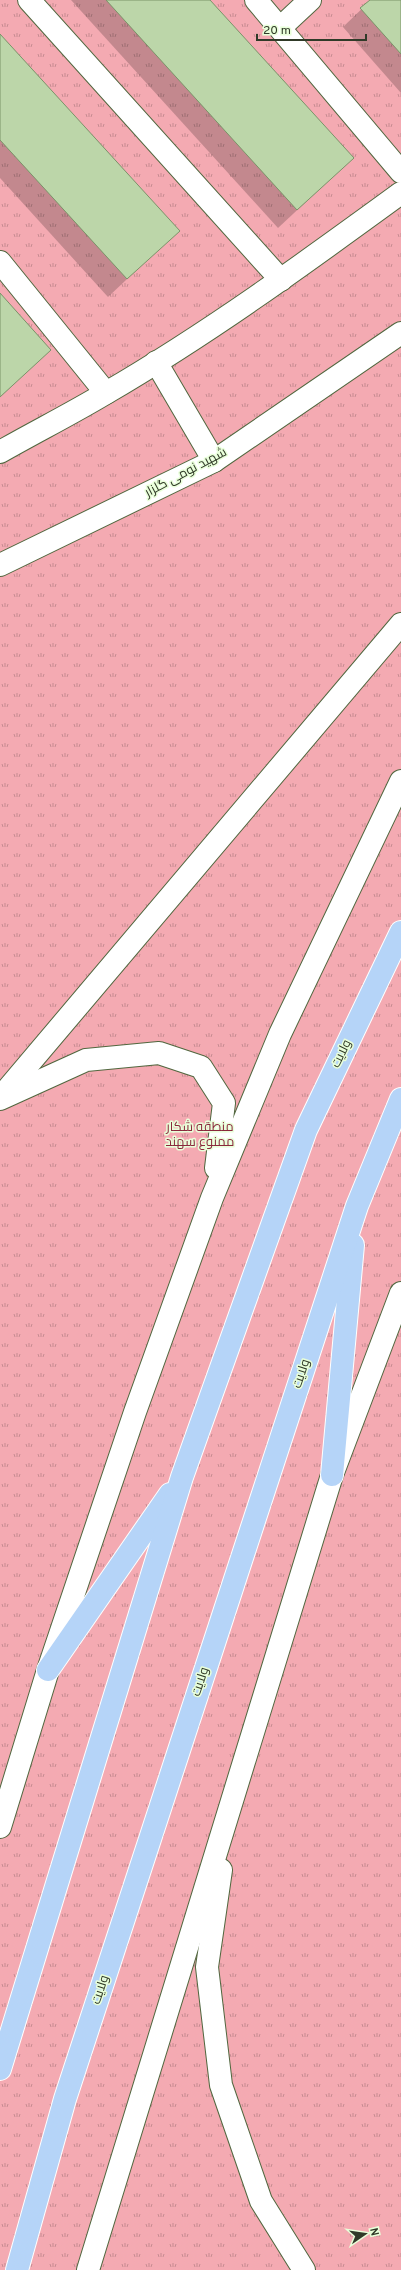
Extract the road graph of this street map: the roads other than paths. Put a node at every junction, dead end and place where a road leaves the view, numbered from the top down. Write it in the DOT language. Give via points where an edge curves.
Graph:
graph roads {
  1 [pos="29,0"];
  2 [pos="256,0"];
  3 [pos="310,0"];
  4 [pos="280,28"];
  5 [pos="401,172"];
  6 [pos="401,193"];
  7 [pos="0,262"];
  8 [pos="281,280"];
  9 [pos="401,333"];
  10 [pos="156,362"];
  11 [pos="106,393"];
  12 [pos="0,452"];
  13 [pos="214,461"];
  14 [pos="0,566"];
  15 [pos="401,624"];
  16 [pos="401,780"];
  17 [pos="401,932"];
  18 [pos="0,1098"];
  19 [pos="401,1099"];
  20 [pos="212,1198"];
  21 [pos="357,1206"];
  22 [pos="401,1292"];
  23 [pos="401,1313"];
  24 [pos="382,1340"];
  25 [pos="332,1475"];
  26 [pos="182,1477"];
  27 [pos="48,1670"];
  28 [pos="233,1794"];
  29 [pos="0,1827"];
  30 [pos="0,2069"];
  31 [pos="17,2270"];
  32 [pos="88,2270"];
  33 [pos="304,2270"];
  1 -- 8 [label="main road"];
  2 -- 4 [label="main road"];
  3 -- 4 [label="main road"];
  4 -- 5 [label="main road"];
  6 -- 8 [label="main road"];
  7 -- 11 [label="main road"];
  8 -- 10 [label="main road"];
  9 -- 13 [label="main road, شهید نومی گلزار"];
  10 -- 11 [label="main road"];
  10 -- 13 [label="main road"];
  11 -- 12 [label="main road"];
  13 -- 14 [label="main road, شهید نومی گلزار"];
  15 -- 18 [label="main road"];
  16 -- 20 [label="main road" via="280,1034"];
  17 -- 26 [label="main road, ولایت" via="306,1130"];
  18 -- 20 [label="main road" via="86,1060 159,1053 201,1067 224,1103"];
  19 -- 21 [label="main road, ولایت"];
  20 -- 27 [label="main road" via="135,1412"];
  21 -- 25 [label="main road"];
  21 -- 31 [label="main road, ولایت" via="68,2091"];
  22 -- 24 [label="main road"];
  23 -- 24 [label="main road"];
  24 -- 25 [label="main road"];
  25 -- 28 [label="main road"];
  26 -- 27 [label="main road"];
  26 -- 30 [label="main road, ولایت"];
  27 -- 29 [label="main road"];
  28 -- 32 [label="main road"];
  28 -- 33 [label="main road" via="207,1967 221,2086 261,2201"];
}
